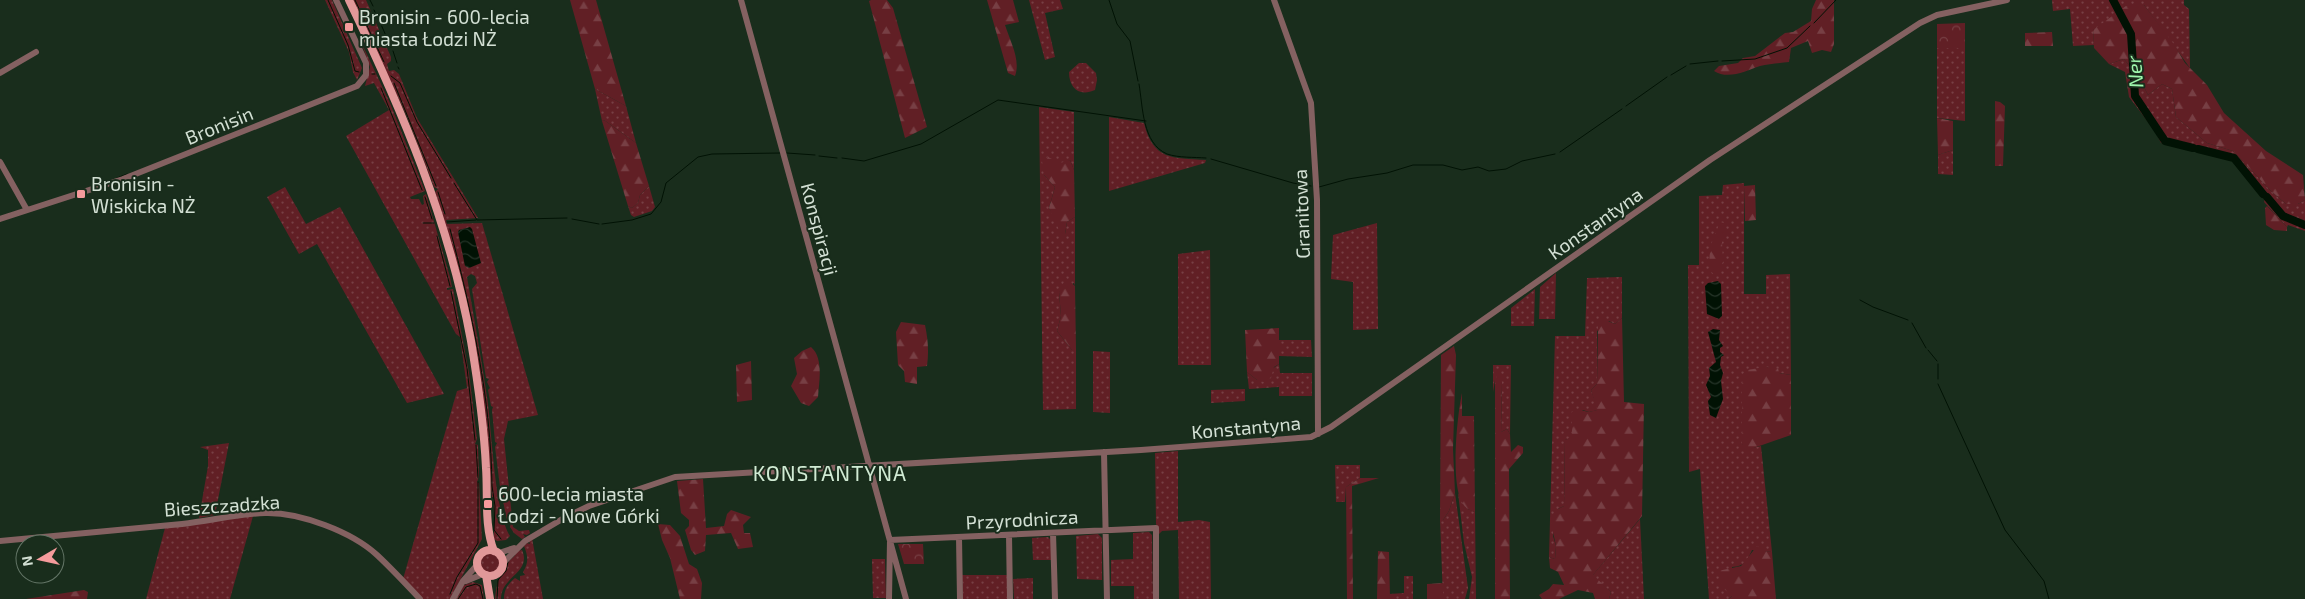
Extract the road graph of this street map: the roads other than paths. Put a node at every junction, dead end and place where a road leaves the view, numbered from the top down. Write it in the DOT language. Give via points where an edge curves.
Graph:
graph roads {
  1 [pos="336,0"];
  2 [pos="349,0"];
  3 [pos="741,0"];
  4 [pos="1274,0"];
  5 [pos="2007,0"];
  6 [pos="36,52"];
  7 [pos="0,73"];
  8 [pos="0,162"];
  9 [pos="27,210"];
  10 [pos="0,219"];
  11 [pos="1318,434"];
  12 [pos="1104,452"];
  13 [pos="871,466"];
  14 [pos="488,527"];
  15 [pos="1106,530"];
  16 [pos="1053,533"];
  17 [pos="1009,535"];
  18 [pos="959,537"];
  19 [pos="890,540"];
  20 [pos="0,541"];
  21 [pos="518,547"];
  22 [pos="484,551"];
  23 [pos="496,552"];
  24 [pos="503,563"];
  25 [pos="477,565"];
  26 [pos="488,575"];
  27 [pos="461,585"];
  28 [pos="420,599"];
  29 [pos="453,599"];
  30 [pos="492,599"];
  31 [pos="888,599"];
  32 [pos="906,599"];
  33 [pos="960,599"];
  34 [pos="1010,599"];
  35 [pos="1055,599"];
  36 [pos="1107,599"];
  37 [pos="1156,599"];
  1 -- 9 [label="street, Bronisin" via="366,65 365,77 357,86 123,179"];
  2 -- 14 [label="main road" via="416,148 455,268 479,392"];
  3 -- 13 [label="street, Konspiracji"];
  4 -- 11 [label="street, Granitowa" via="1311,103 1317,200"];
  5 -- 11 [label="street, Konstantyna" via="1937,15 1920,23 1710,160"];
  6 -- 7 [label="street"];
  8 -- 9 [label="street"];
  9 -- 10 [label="street, Bronisin"];
  11 -- 12 [label="street, Konstantyna" via="1304,438"];
  12 -- 13 [label="street, Konstantyna"];
  12 -- 15 [label="street"];
  13 -- 19 [label="street, Konspiracji"];
  13 -- 21 [label="street, Konstantyna" via="676,477 589,506 531,536"];
  14 -- 22 [label="main road"];
  14 -- 23 [label="main road"];
  15 -- 16 [label="street, Przyrodnicza"];
  15 -- 36 [label="street"];
  15 -- 37 [label="street, Przyrodnicza" via="1156,528"];
  16 -- 17 [label="street, Przyrodnicza"];
  16 -- 35 [label="street"];
  17 -- 18 [label="street, Przyrodnicza"];
  17 -- 34 [label="street"];
  18 -- 19 [label="street, Przyrodnicza"];
  18 -- 33 [label="street"];
  19 -- 31 [label="street"];
  19 -- 32 [label="street, Konspiracji"];
  20 -- 28 [label="street, Bieszczadzka" via="182,524 236,515 290,515 357,540 376,554"];
  21 -- 23 [label="street"];
  21 -- 24 [label="street, Konstantyna"];
  22 -- 23 [label="main road"];
  22 -- 25 [label="main road"];
  23 -- 24 [label="main road"];
  24 -- 26 [label="main road" via="502,569"];
  25 -- 26 [label="main road"];
  25 -- 27 [label="street"];
  26 -- 27 [label="street" via="474,576"];
  26 -- 30 [label="main road"];
  27 -- 29 [label="street"];
}
